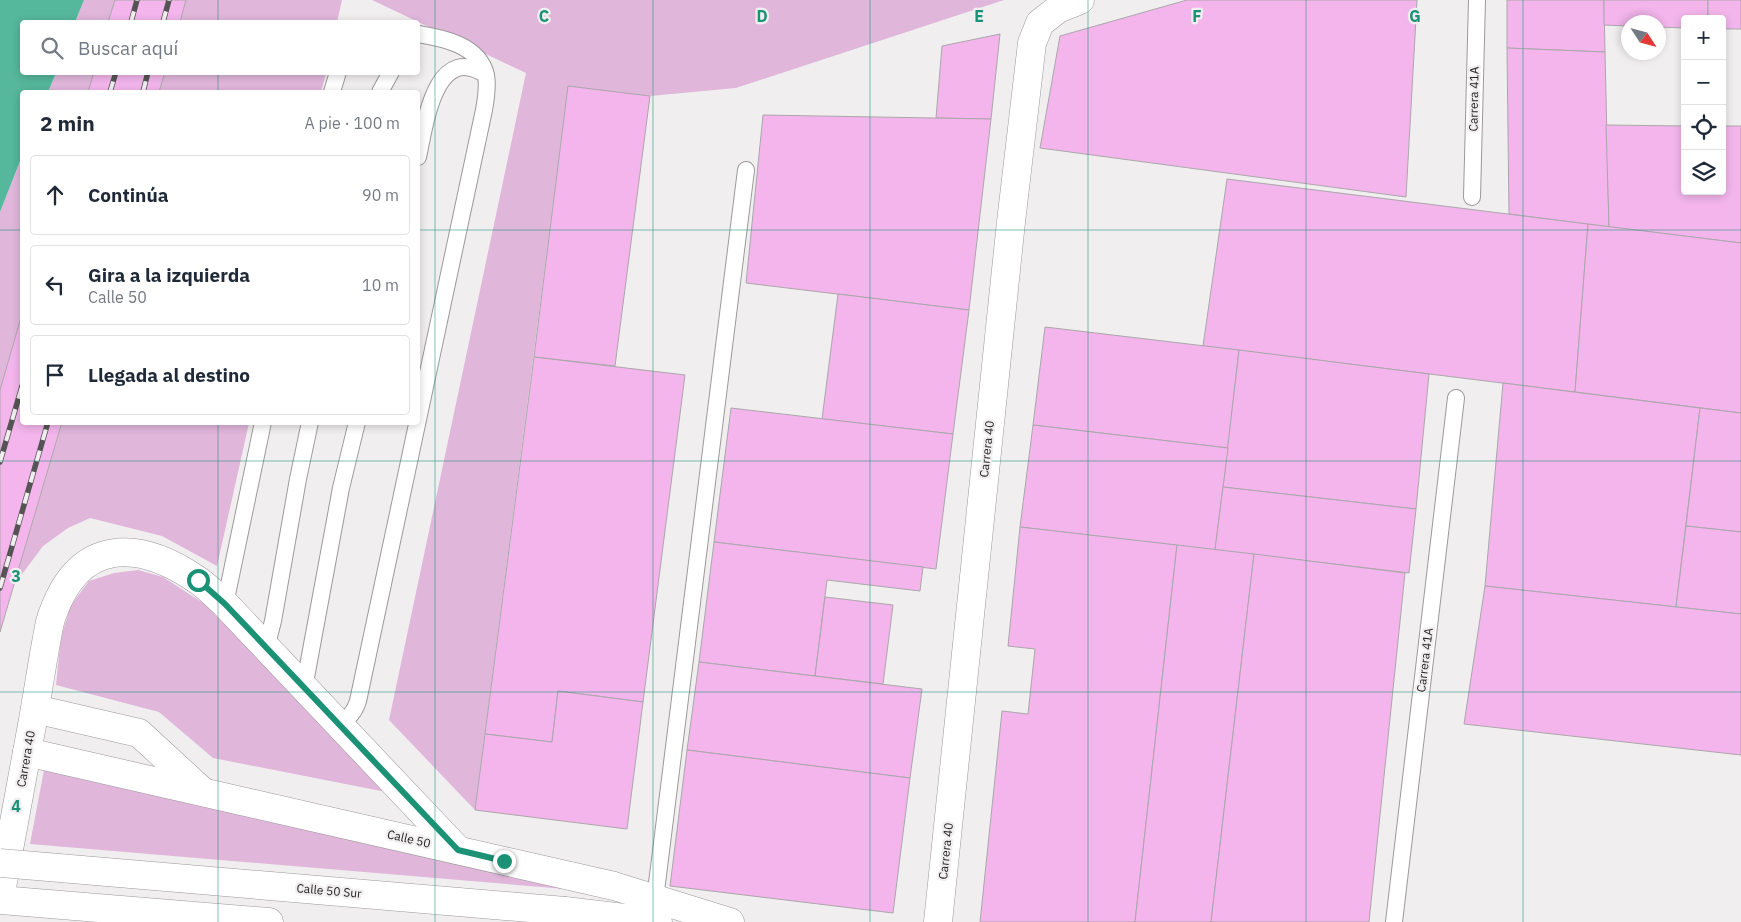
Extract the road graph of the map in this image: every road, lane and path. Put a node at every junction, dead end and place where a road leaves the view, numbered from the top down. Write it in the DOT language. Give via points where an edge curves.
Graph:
graph roads {
  1 [pos="1080,0"];
  2 [pos="1477,0"];
  3 [pos="420,34"];
  4 [pos="438,37"];
  5 [pos="420,46"];
  6 [pos="486,74"];
  7 [pos="337,75"];
  8 [pos="390,75"];
  9 [pos="333,90"];
  10 [pos="381,90"];
  11 [pos="420,149"];
  12 [pos="746,170"];
  13 [pos="1472,197"];
  14 [pos="1456,398"];
  15 [pos="420,411"];
  16 [pos="262,425"];
  17 [pos="309,425"];
  18 [pos="356,425"];
  19 [pos="417,425"];
  20 [pos="225,604"];
  21 [pos="266,648"];
  22 [pos="304,688"];
  23 [pos="35,709"];
  24 [pos="338,724"];
  25 [pos="27,752"];
  26 [pos="202,792"];
  27 [pos="458,850"];
  28 [pos="0,862"];
  29 [pos="0,899"];
  30 [pos="655,914"];
  31 [pos="269,922"];
  32 [pos="730,922"];
  33 [pos="938,922"];
  34 [pos="1394,922"];
  1 -- 33 [label="street, Carrera 40" via="1058,9 1040,23 1032,43"];
  2 -- 13 [label="lane, Carrera 41A"];
  3 -- 4 [label="lane"];
  4 -- 5 [label="lane"];
  4 -- 6 [label="lane" via="468,50 479,60"];
  6 -- 11 [label="lane" via="470,66 455,68 445,75 433,96"];
  6 -- 15 [label="lane" via="484,110"];
  7 -- 9 [label="lane"];
  8 -- 10 [label="lane"];
  12 -- 30 [label="lane"];
  14 -- 34 [label="lane, Carrera 41A"];
  16 -- 20 [label="lane"];
  17 -- 21 [label="lane"];
  18 -- 22 [label="lane" via="341,488"];
  19 -- 24 [label="lane" via="358,702 349,718"];
  20 -- 21 [label="street, Carrera 40"];
  20 -- 23 [label="street, Carrera 40" via="198,580 152,557 116,552 95,558 66,587 52,614"];
  21 -- 22 [label="street, Carrera 40"];
  22 -- 24 [label="street, Carrera 40"];
  23 -- 25 [label="street, Carrera 40"];
  23 -- 26 [label="street" via="139,733"];
  24 -- 27 [label="street, Carrera 40"];
  25 -- 26 [label="street, Calle 50"];
  25 -- 29 [label="street, Carrera 40"];
  26 -- 27 [label="street, Calle 50"];
  27 -- 30 [label="street, Calle 50" via="614,886"];
  28 -- 30 [label="street, Calle 50 Sur, bridge" via="565,911"];
  29 -- 31 [label="street"];
  30 -- 32 [label="street, Calle 50"];
}
